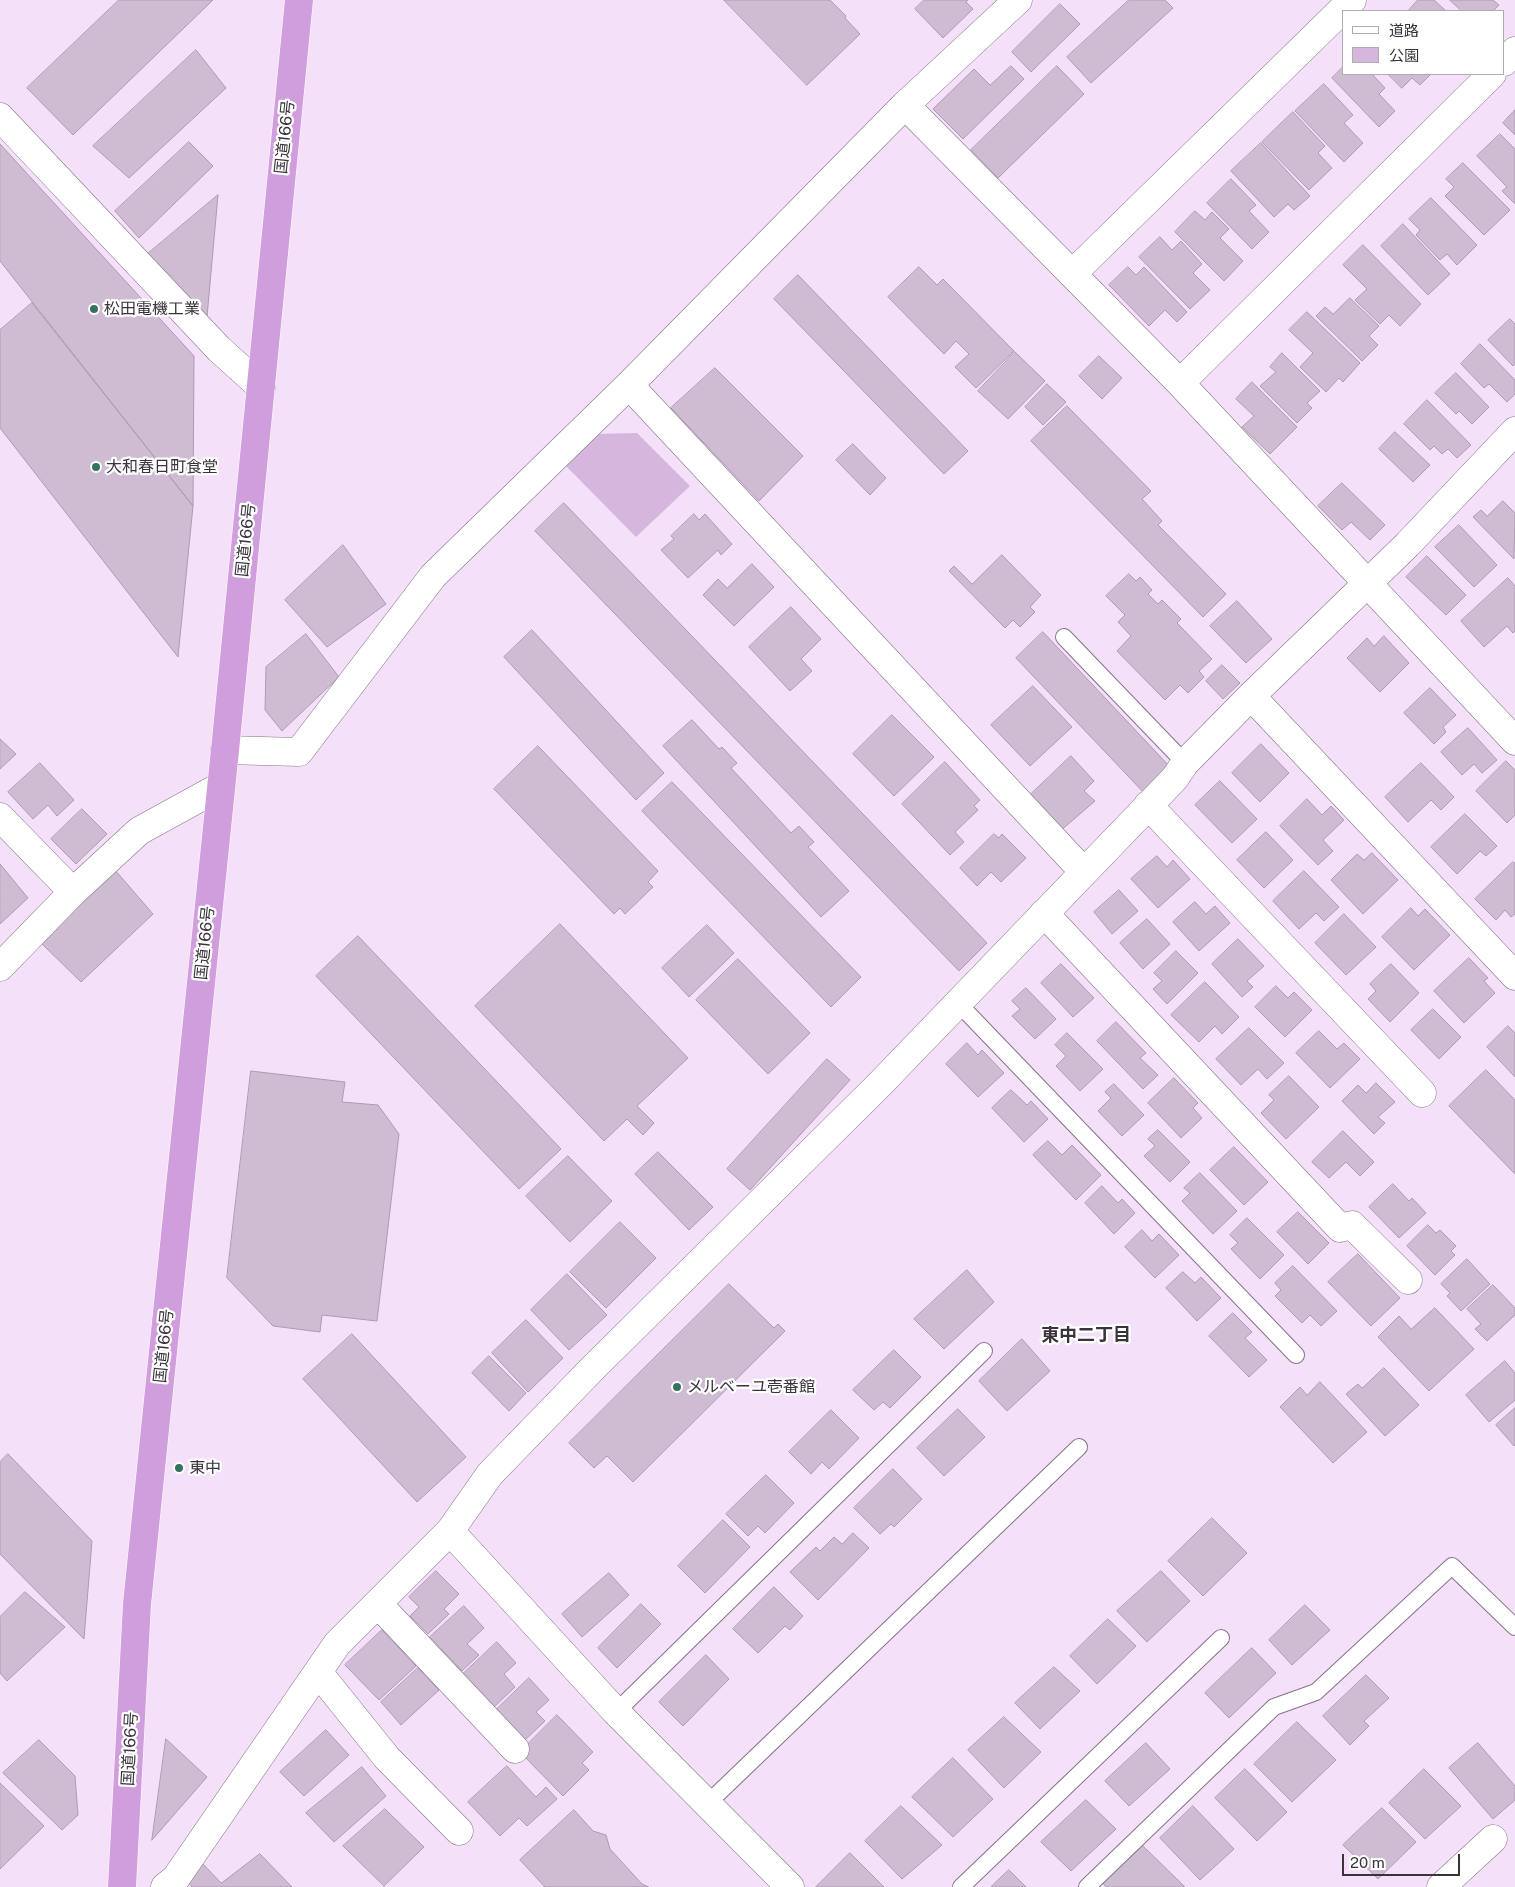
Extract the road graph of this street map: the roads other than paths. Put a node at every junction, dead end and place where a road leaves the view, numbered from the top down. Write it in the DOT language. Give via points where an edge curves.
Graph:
graph roads {
  1 [pos="298,0"];
  2 [pos="1016,0"];
  3 [pos="1352,0"];
  4 [pos="1515,51"];
  5 [pos="1505,61"];
  6 [pos="1491,75"];
  7 [pos="905,105"];
  8 [pos="0,116"];
  9 [pos="1072,274"];
  10 [pos="1180,383"];
  11 [pos="629,385"];
  12 [pos="261,386"];
  13 [pos="1511,444"];
  14 [pos="1368,584"];
  15 [pos="1064,638"];
  16 [pos="1250,696"];
  17 [pos="1515,741"];
  18 [pos="225,750"];
  19 [pos="1185,762"];
  20 [pos="221,786"];
  21 [pos="1148,805"];
  22 [pos="0,817"];
  23 [pos="1084,872"];
  24 [pos="73,892"];
  25 [pos="1044,913"];
  26 [pos="0,967"];
  27 [pos="1515,976"];
  28 [pos="958,1003"];
  29 [pos="1422,1093"];
  30 [pos="1408,1280"];
  31 [pos="984,1351"];
  32 [pos="1296,1354"];
  33 [pos="1079,1447"];
  34 [pos="450,1531"];
  35 [pos="378,1604"];
  36 [pos="1515,1627"];
  37 [pos="1221,1638"];
  38 [pos="318,1672"];
  39 [pos="616,1712"];
  40 [pos="515,1749"];
  41 [pos="707,1804"];
  42 [pos="459,1831"];
  43 [pos="1493,1839"];
  44 [pos="122,1887"];
  45 [pos="165,1887"];
  46 [pos="790,1887"];
  47 [pos="961,1887"];
  48 [pos="1087,1887"];
  49 [pos="1441,1887"];
  1 -- 12 [label="highway, 国道166号"];
  2 -- 7 [label="street"];
  3 -- 9 [label="street"];
  4 -- 5 [label="street"];
  6 -- 10 [label="street"];
  7 -- 9 [label="street"];
  7 -- 11 [label="street"];
  8 -- 12 [label="street" via="219,349"];
  9 -- 10 [label="street"];
  10 -- 14 [label="street"];
  11 -- 18 [label="street" via="432,576 299,752"];
  11 -- 23 [label="street"];
  12 -- 18 [label="highway, 国道166号"];
  13 -- 14 [label="street"];
  14 -- 16 [label="street"];
  14 -- 17 [label="street"];
  15 -- 19 [label="lane"];
  16 -- 19 [label="street"];
  16 -- 27 [label="street"];
  18 -- 20 [label="highway, 国道166号"];
  19 -- 21 [label="street" via="1176,778"];
  20 -- 24 [label="street" via="139,831"];
  20 -- 44 [label="highway, 国道166号" via="137,1604"];
  21 -- 23 [label="street"];
  21 -- 29 [label="street"];
  22 -- 24 [label="street"];
  23 -- 25 [label="street"];
  24 -- 26 [label="street"];
  25 -- 28 [label="street"];
  25 -- 30 [label="street" via="1340,1228 1352,1225"];
  28 -- 32 [label="lane"];
  28 -- 34 [label="street" via="490,1474"];
  31 -- 39 [label="lane"];
  33 -- 41 [label="lane"];
  34 -- 35 [label="street"];
  34 -- 39 [label="street"];
  35 -- 38 [label="street" via="337,1644"];
  35 -- 40 [label="street"];
  36 -- 48 [label="lane" via="1452,1566 1316,1692 1274,1707"];
  37 -- 47 [label="lane"];
  38 -- 42 [label="street" via="387,1758"];
  38 -- 45 [label="street" via="176,1878"];
  39 -- 41 [label="street"];
  41 -- 46 [label="street"];
  43 -- 49 [label="street"];
}
